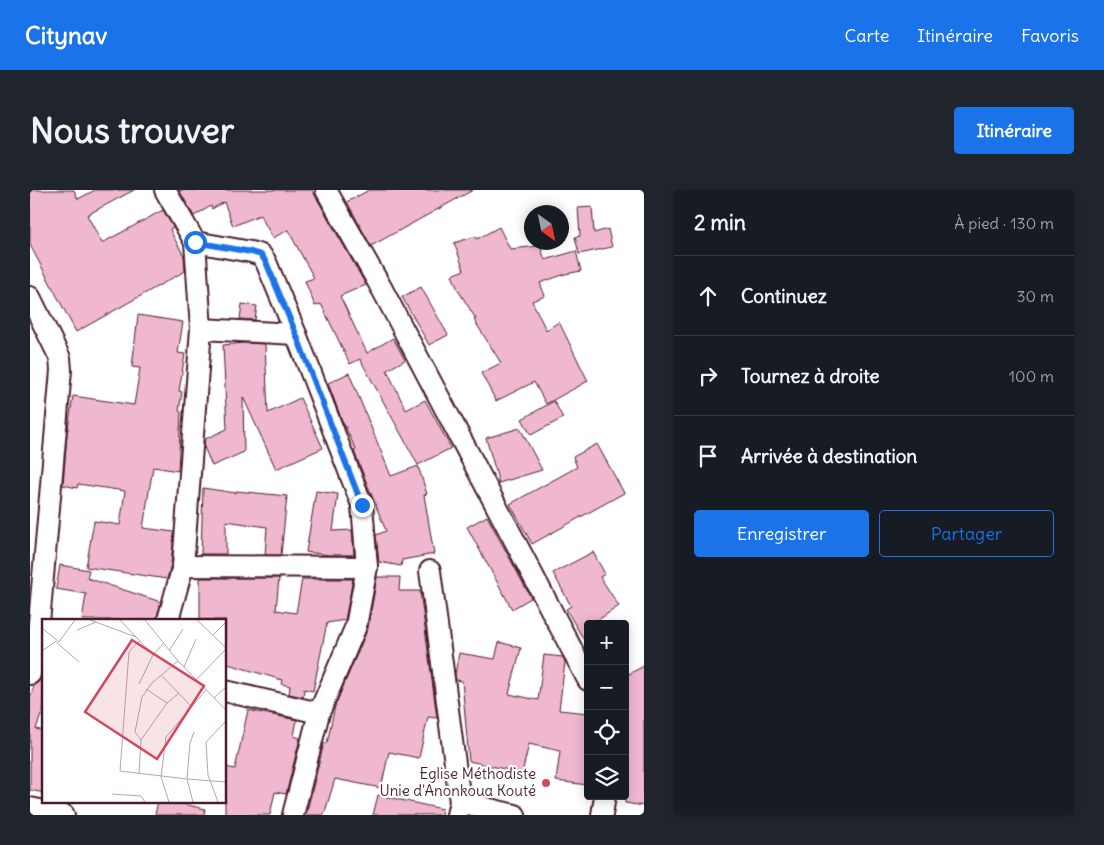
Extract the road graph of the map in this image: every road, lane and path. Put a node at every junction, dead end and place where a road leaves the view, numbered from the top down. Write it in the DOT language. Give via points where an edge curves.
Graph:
graph roads {
  1 [pos="165,190"];
  2 [pos="326,190"];
  3 [pos="195,242"];
  4 [pos="30,297"];
  5 [pos="201,330"];
  6 [pos="296,334"];
  7 [pos="184,566"];
  8 [pos="367,567"];
  9 [pos="430,570"];
  10 [pos="42,619"];
  11 [pos="168,619"];
  12 [pos="42,621"];
  13 [pos="40,647"];
  14 [pos="584,672"];
  15 [pos="30,674"];
  16 [pos="226,692"];
  17 [pos="319,713"];
  18 [pos="604,800"];
  19 [pos="30,808"];
  20 [pos="458,809"];
  21 [pos="64,815"];
  22 [pos="293,815"];
  23 [pos="515,815"];
  24 [pos="602,815"];
  1 -- 3 [label="street"];
  2 -- 14 [label="street" via="382,289"];
  3 -- 5 [label="street"];
  3 -- 6 [label="street" via="261,255"];
  4 -- 10 [label="street" via="60,358 61,370"];
  5 -- 6 [label="street"];
  5 -- 7 [label="street"];
  6 -- 8 [label="street" via="362,505"];
  7 -- 8 [label="street"];
  7 -- 11 [label="street"];
  8 -- 17 [label="street" via="356,626"];
  9 -- 20 [label="street"];
  12 -- 13 [label="street"];
  13 -- 15 [label="street"];
  16 -- 17 [label="street"];
  17 -- 22 [label="street"];
  18 -- 24 [label="street"];
  19 -- 21 [label="street"];
  20 -- 23 [label="street"];
}
